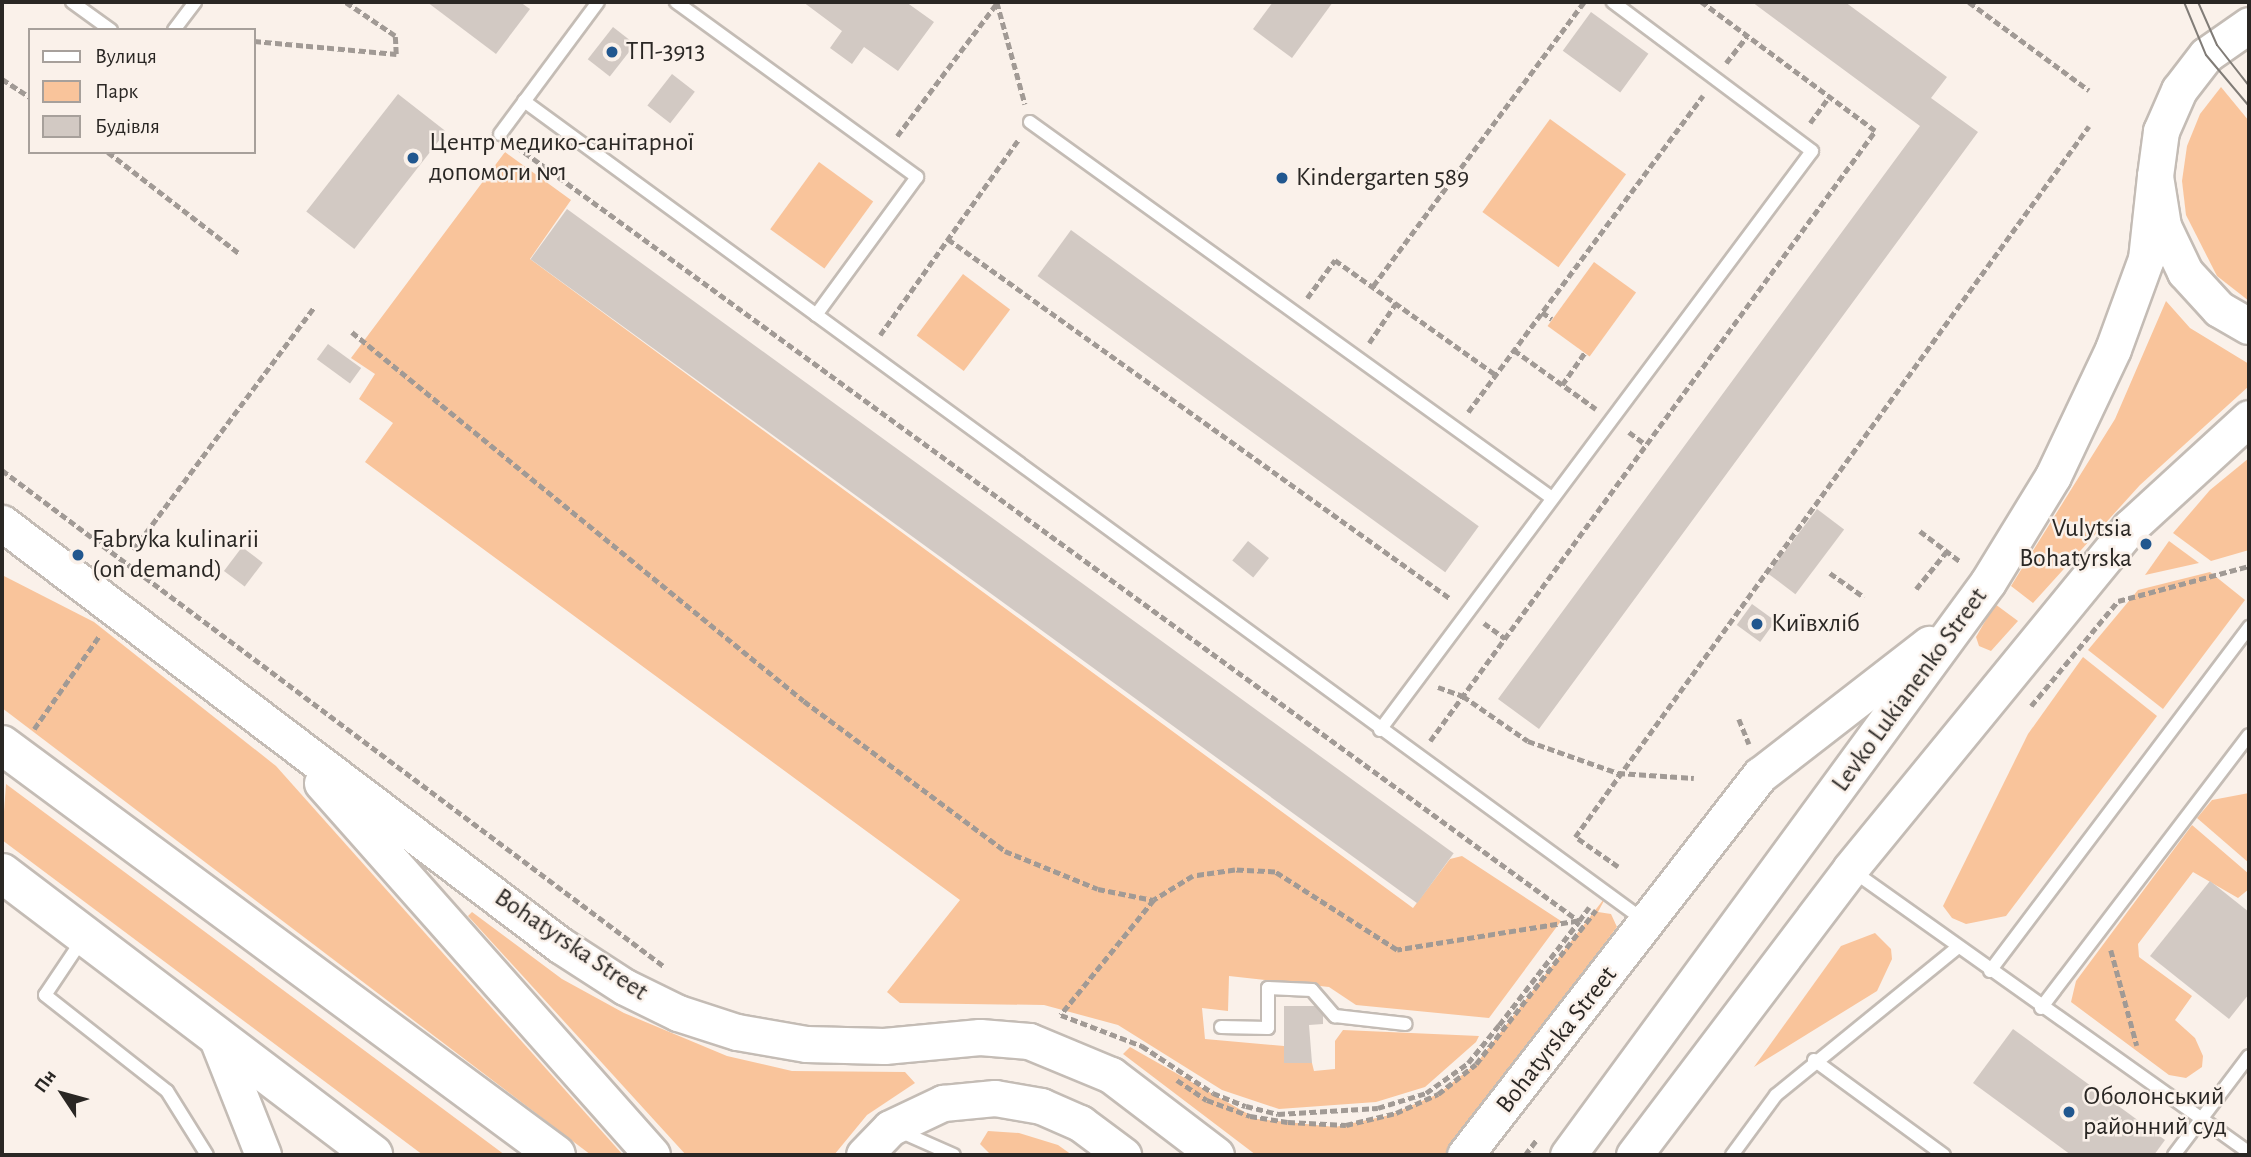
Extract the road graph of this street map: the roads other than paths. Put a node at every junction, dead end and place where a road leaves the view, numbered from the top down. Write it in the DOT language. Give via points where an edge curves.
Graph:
graph roads {
  1 [pos="72,2"];
  2 [pos="195,2"];
  3 [pos="598,2"];
  4 [pos="676,2"];
  5 [pos="1613,2"];
  6 [pos="2249,25"];
  7 [pos="108,28"];
  8 [pos="176,28"];
  9 [pos="524,101"];
  10 [pos="1030,122"];
  11 [pos="500,134"];
  12 [pos="2155,176"];
  13 [pos="816,315"];
  14 [pos="2249,326"];
  15 [pos="2249,418"];
  16 [pos="1552,498"];
  17 [pos="2,523"];
  18 [pos="2,552"];
  19 [pos="117,609"];
  20 [pos="1960,621"];
  21 [pos="2249,627"];
  22 [pos="274,729"];
  23 [pos="1380,730"];
  24 [pos="2249,735"];
  25 [pos="9,750"];
  26 [pos="1850,869"];
  27 [pos="2,873"];
  28 [pos="1648,923"];
  29 [pos="85,936"];
  30 [pos="1957,948"];
  31 [pos="1990,971"];
  32 [pos="2042,1007"];
  33 [pos="1406,1024"];
  34 [pos="1221,1027"];
  35 [pos="216,1036"];
  36 [pos="2249,1056"];
  37 [pos="1814,1060"];
  38 [pos="2202,1119"];
  39 [pos="890,1128"];
  40 [pos="2249,1152"];
  41 [pos="207,1155"];
  42 [pos="264,1155"];
  43 [pos="373,1155"];
  44 [pos="556,1155"];
  45 [pos="652,1155"];
  46 [pos="864,1155"];
  47 [pos="954,1155"];
  48 [pos="1123,1155"];
  49 [pos="1216,1155"];
  50 [pos="1465,1155"];
  51 [pos="1568,1155"];
  52 [pos="1634,1155"];
  53 [pos="1732,1155"];
  54 [pos="1944,1155"];
  55 [pos="2174,1155"];
  1 -- 7 [label="lane"];
  2 -- 8 [label="lane"];
  3 -- 9 [label="lane"];
  4 -- 13 [label="lane" via="917,177"];
  5 -- 16 [label="lane" via="1812,151"];
  6 -- 12 [label="main road" via="2206,55 2179,90 2161,131"];
  9 -- 11 [label="lane"];
  9 -- 13 [label="lane"];
  10 -- 16 [label="lane"];
  12 -- 14 [label="main road" via="2162,226 2185,272 2219,309"];
  12 -- 20 [label="main road, Levko Lukianenko Street" via="2146,259 2113,349 2053,476"];
  13 -- 23 [label="lane"];
  15 -- 26 [label="main road" via="2130,527"];
  16 -- 23 [label="lane"];
  17 -- 19 [label="main road"];
  18 -- 19 [label="main road"];
  19 -- 22 [label="main road, Bohatyrska Street"];
  20 -- 28 [label="main road, Bohatyrska Street" via="1760,775"];
  20 -- 51 [label="main road, Levko Lukianenko Street"];
  21 -- 31 [label="lane"];
  22 -- 45 [label="main road, Bohatyrska Street"];
  22 -- 49 [label="main road, Bohatyrska Street" via="560,945 625,987 678,1013 737,1032 806,1044 884,1046 980,1037 1029,1041 1111,1075"];
  23 -- 28 [label="lane"];
  24 -- 32 [label="lane"];
  25 -- 44 [label="main road"];
  26 -- 30 [label="lane"];
  26 -- 52 [label="main road"];
  27 -- 29 [label="main road"];
  28 -- 50 [label="main road, Bohatyrska Street"];
  29 -- 35 [label="main road"];
  29 -- 41 [label="lane" via="46,995 167,1091"];
  30 -- 31 [label="lane"];
  30 -- 37 [label="lane"];
  31 -- 32 [label="lane"];
  32 -- 38 [label="lane"];
  33 -- 34 [label="lane" via="1335,1016 1311,990 1268,988 1268,1028"];
  35 -- 42 [label="main road"];
  35 -- 43 [label="main road"];
  36 -- 38 [label="lane"];
  37 -- 53 [label="lane" via="1776,1095"];
  37 -- 54 [label="lane"];
  38 -- 40 [label="lane"];
  38 -- 55 [label="lane"];
  39 -- 46 [label="main road"];
  39 -- 47 [label="lane"];
  39 -- 48 [label="main road" via="943,1103 995,1098 1041,1106 1080,1123"];
}
